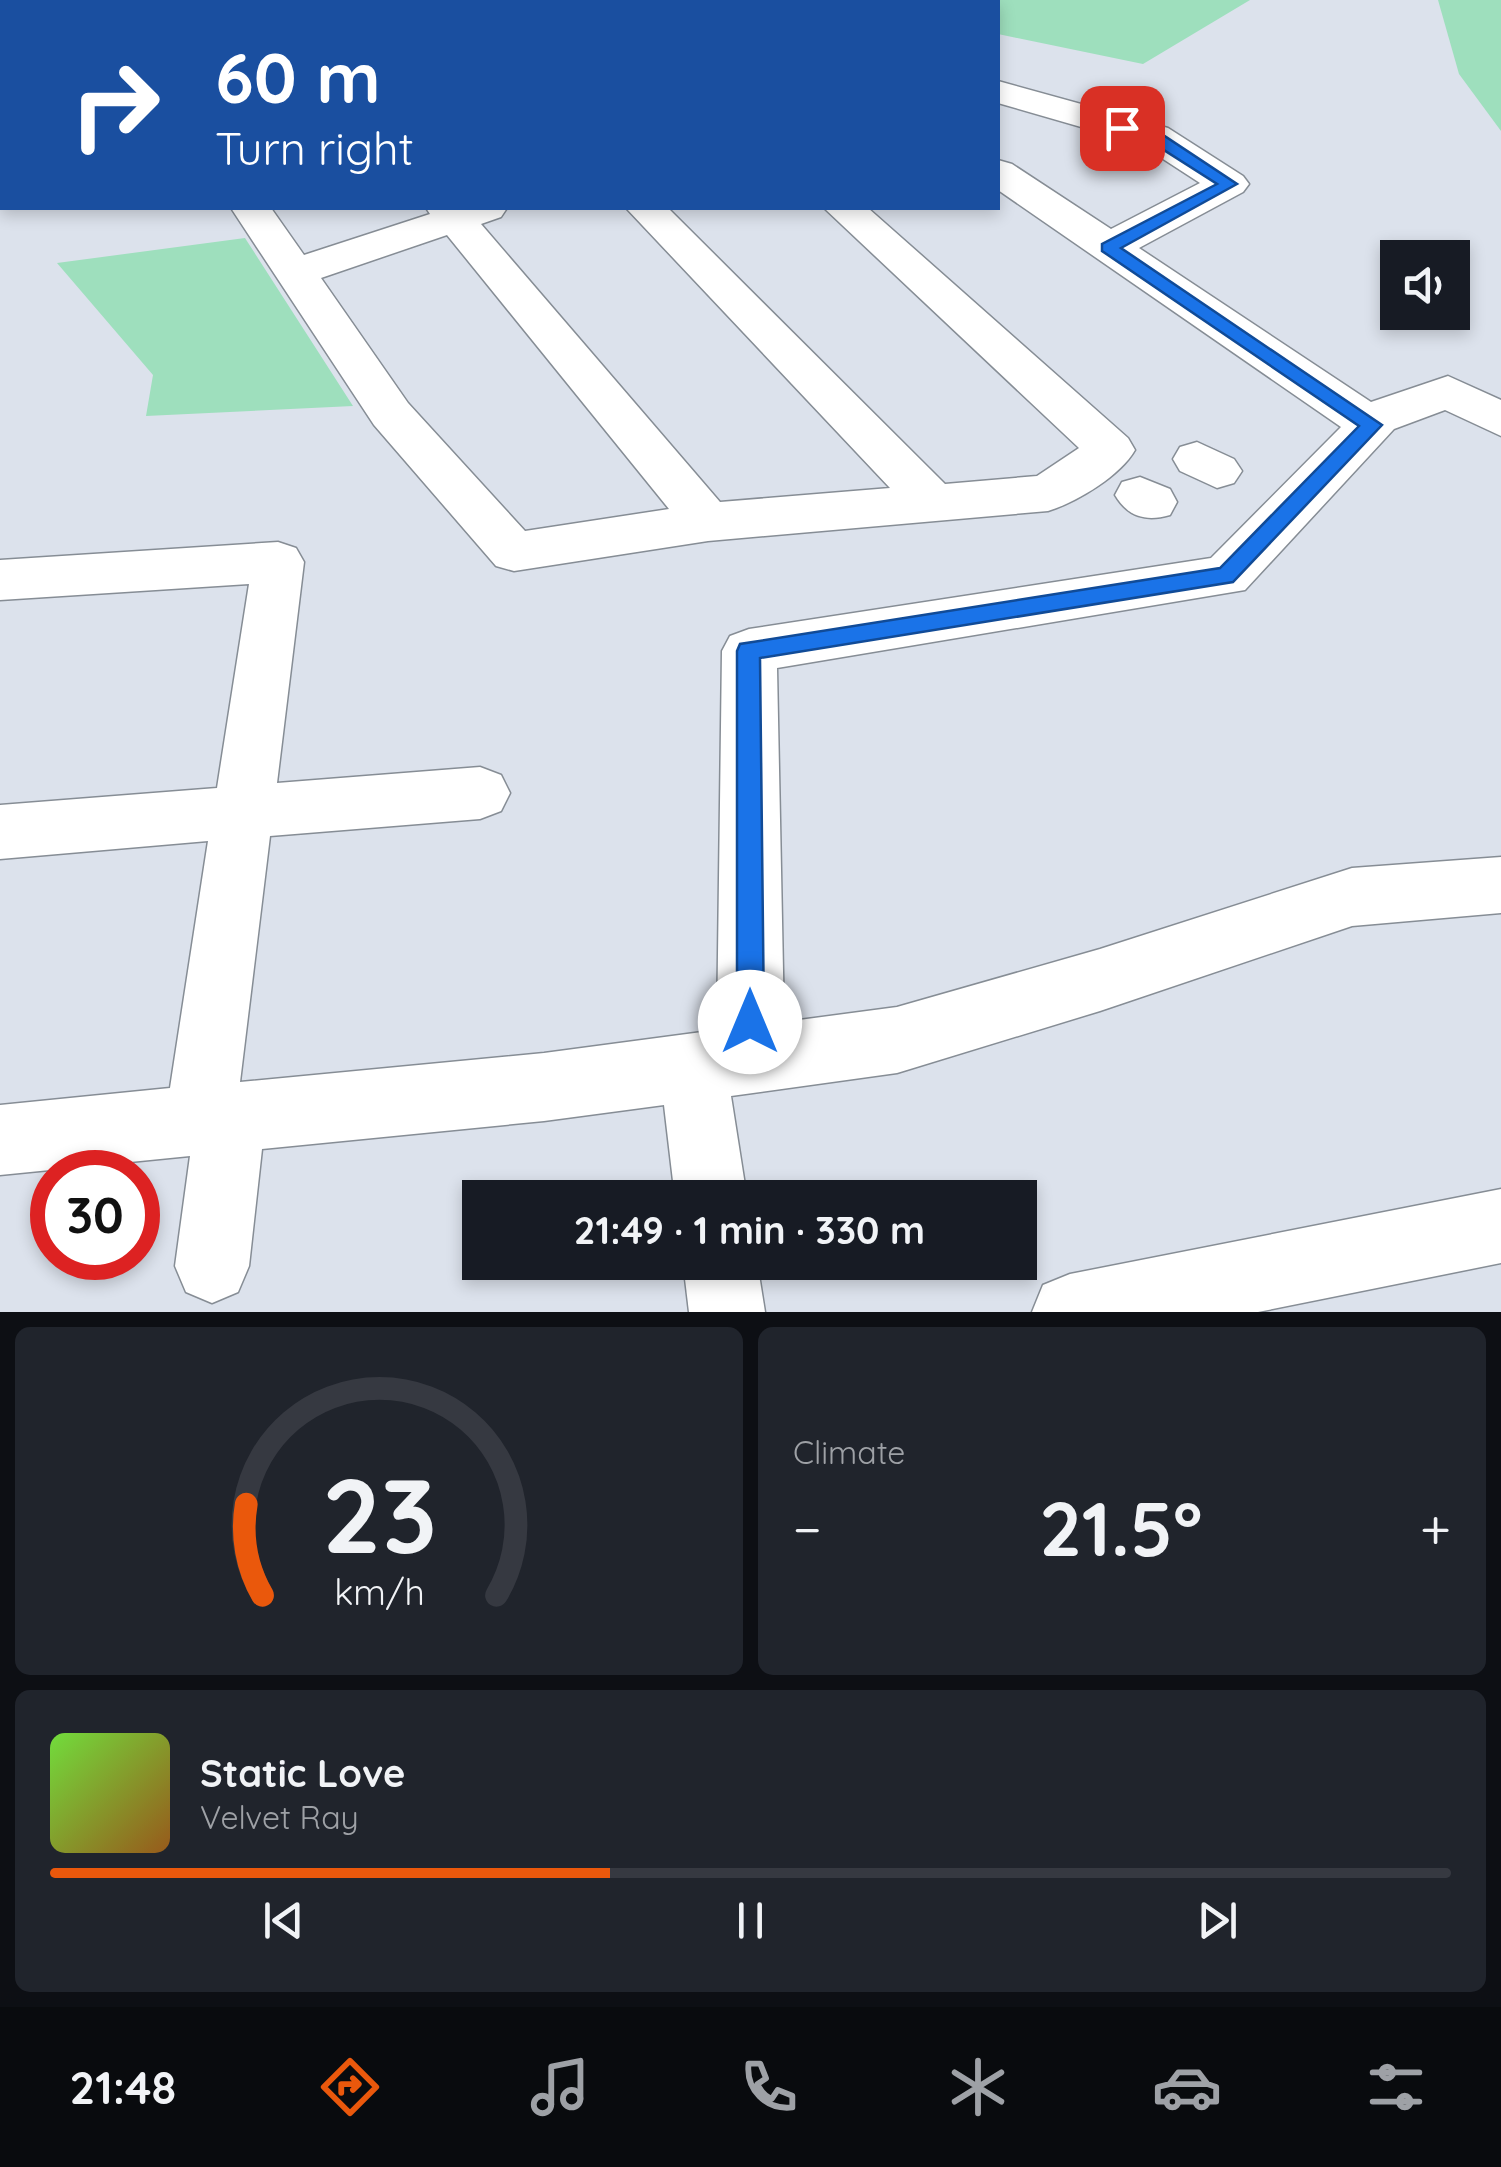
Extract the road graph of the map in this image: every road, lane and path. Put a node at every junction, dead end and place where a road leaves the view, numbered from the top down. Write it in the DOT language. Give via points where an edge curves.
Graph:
graph roads {
  1 [pos="1000,93"];
  2 [pos="1000,173"];
  3 [pos="252,210"];
  4 [pos="648,210"];
  5 [pos="846,210"];
  6 [pos="463,211"];
  7 [pos="1108,247"];
  8 [pos="296,272"];
  9 [pos="1501,420"];
  10 [pos="1366,421"];
  11 [pos="934,503"];
  12 [pos="708,522"];
  13 [pos="0,580"];
  14 [pos="480,794"];
  15 [pos="243,812"];
  16 [pos="0,832"];
  17 [pos="1501,885"];
  18 [pos="724,1078"];
  19 [pos="215,1119"];
  20 [pos="0,1140"];
  21 [pos="713,1180"];
  22 [pos="1501,1226"];
  23 [pos="212,1266"];
  24 [pos="723,1280"];
  25 [pos="727,1312"];
  26 [pos="1070,1312"];
  1 -- 7 [label="street" via="1154,136 1229,184"];
  2 -- 7 [label="street"];
  3 -- 8 [label="street"];
  4 -- 11 [label="street"];
  5 -- 11 [label="street" via="1110,450 1121,483"];
  6 -- 8 [label="street"];
  6 -- 12 [label="street"];
  7 -- 10 [label="street"];
  8 -- 12 [label="street" via="391,414 514,552"];
  9 -- 10 [label="street" via="1448,392"];
  10 -- 18 [label="street" via="1372,425 1226,576 1112,580 748,651"];
  11 -- 12 [label="street"];
  13 -- 15 [label="street" via="278,562"];
  14 -- 15 [label="street"];
  15 -- 16 [label="street"];
  15 -- 19 [label="street"];
  17 -- 18 [label="street" via="1352,897 897,1040"];
  18 -- 19 [label="street" via="544,1087"];
  18 -- 21 [label="street"];
  19 -- 20 [label="street"];
  19 -- 23 [label="street"];
  22 -- 26 [label="street"];
  24 -- 25 [label="street"];
}
